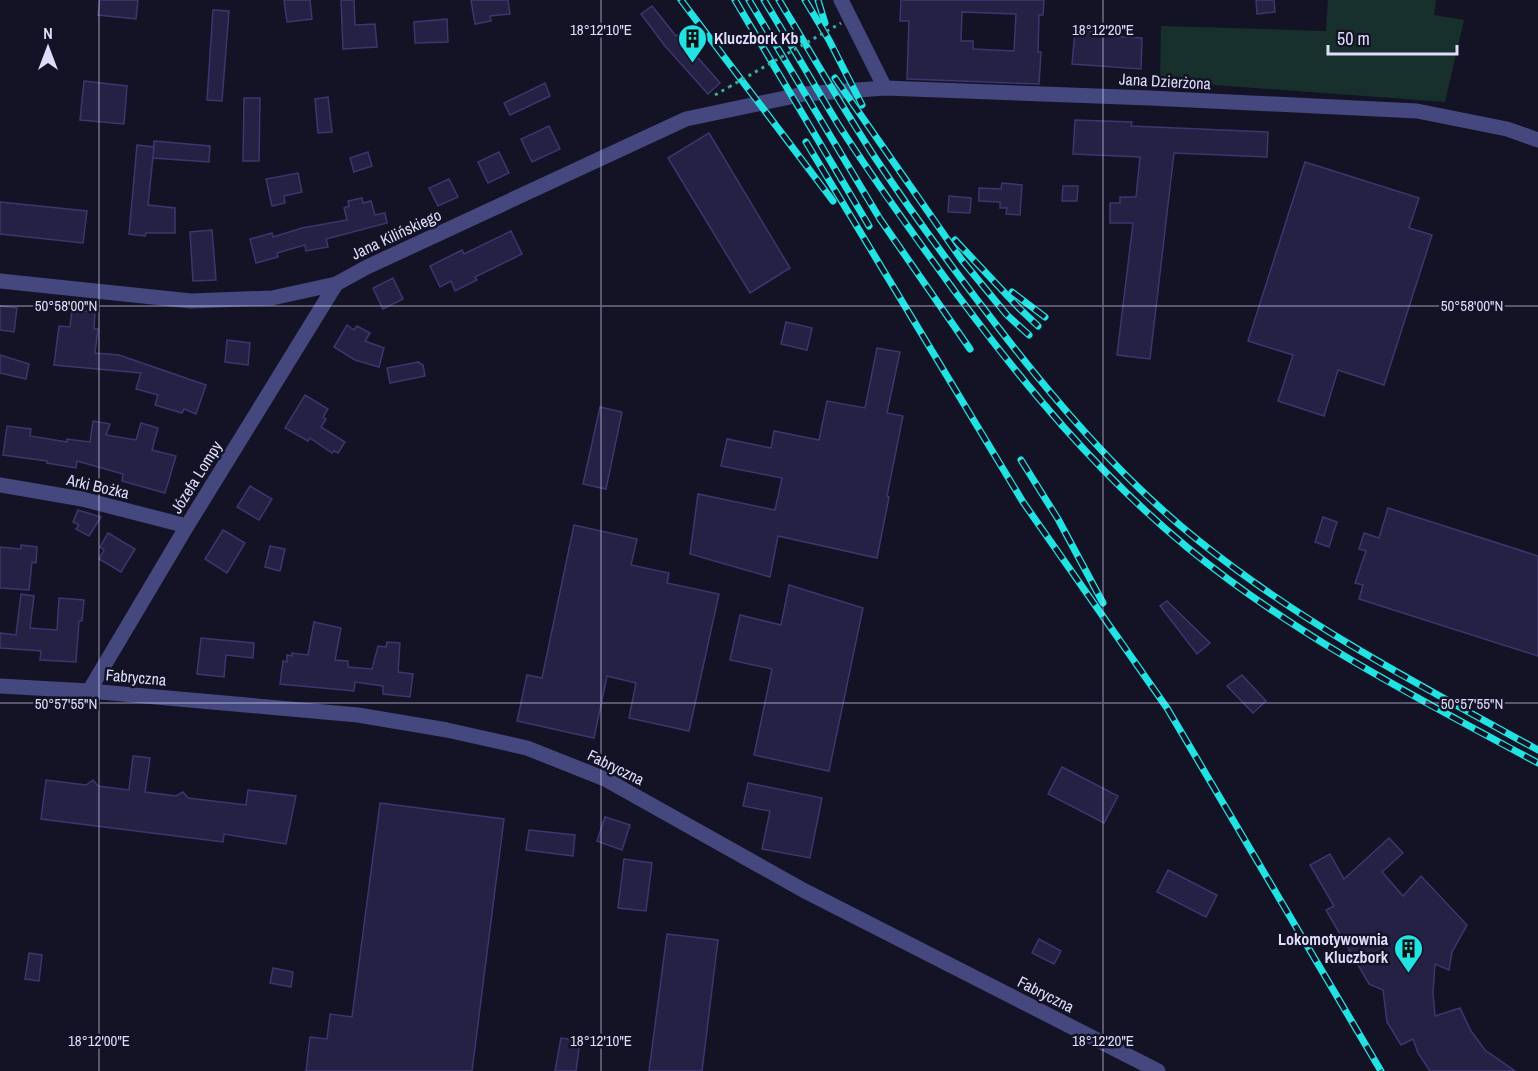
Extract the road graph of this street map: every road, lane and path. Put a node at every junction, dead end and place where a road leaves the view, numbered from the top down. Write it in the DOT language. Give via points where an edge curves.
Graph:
graph roads {
  1 [pos="841,0"];
  2 [pos="841,23"];
  3 [pos="729,87"];
  4 [pos="885,88"];
  5 [pos="713,89"];
  6 [pos="717,94"];
  7 [pos="786,97"];
  8 [pos="1538,140"];
  9 [pos="0,281"];
  10 [pos="336,284"];
  11 [pos="0,485"];
  12 [pos="187,526"];
  13 [pos="0,686"];
  14 [pos="89,691"];
  15 [pos="1158,1071"];
  1 -- 4 [label="street"];
  2 -- 3 [label="path, bridge"];
  4 -- 7 [label="street, Jana Dzierżona"];
  4 -- 8 [label="street, Jana Dzierżona" via="1418,111 1507,129"];
  5 -- 6 [label="path"];
  7 -- 10 [label="street, Jana Kilińskiego" via="686,119"];
  9 -- 10 [label="street, Jana Kilińskiego" via="192,301 272,297"];
  10 -- 12 [label="street, Józefa Lompy"];
  11 -- 12 [label="street, Arki Bożka" via="82,499"];
  12 -- 14 [label="street, Józefa Lompy"];
  13 -- 14 [label="street, Fabryczna"];
  14 -- 15 [label="street, Fabryczna" via="358,716 527,748 605,779 803,890"];
}
